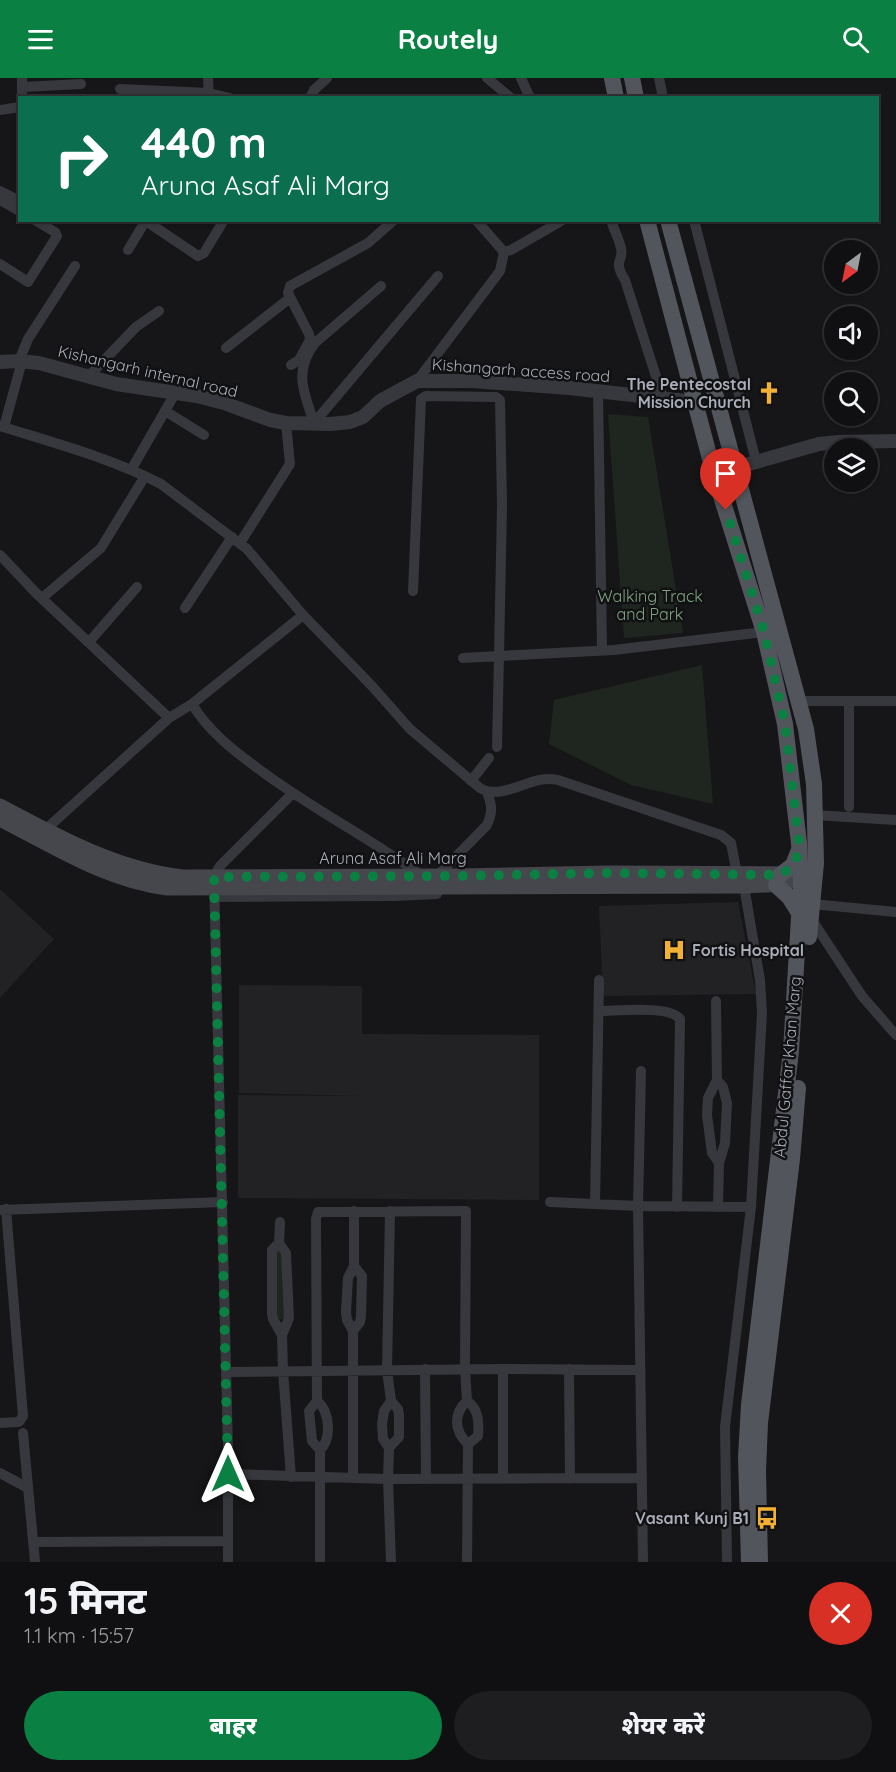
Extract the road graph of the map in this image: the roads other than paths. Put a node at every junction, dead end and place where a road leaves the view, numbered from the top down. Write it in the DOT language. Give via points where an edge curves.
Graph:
graph roads {
  1 [pos="208,78"];
  2 [pos="327,78"];
  3 [pos="487,78"];
  4 [pos="521,78"];
  5 [pos="612,78"];
  6 [pos="632,78"];
  7 [pos="659,78"];
  8 [pos="81,84"];
  9 [pos="22,87"];
  10 [pos="120,89"];
  11 [pos="209,95"];
  12 [pos="311,96"];
  13 [pos="509,96"];
  14 [pos="529,96"];
  15 [pos="616,96"];
  16 [pos="636,96"];
  17 [pos="663,96"];
  18 [pos="18,107"];
  19 [pos="0,110"];
  20 [pos="0,191"];
  21 [pos="0,200"];
  22 [pos="18,200"];
  23 [pos="18,211"];
  24 [pos="38,222"];
  25 [pos="145,222"];
  26 [pos="147,222"];
  27 [pos="223,222"];
  28 [pos="392,222"];
  29 [pos="478,222"];
  30 [pos="560,222"];
  31 [pos="612,222"];
  32 [pos="648,222"];
  33 [pos="669,222"];
  34 [pos="695,222"];
  35 [pos="128,250"];
  36 [pos="504,252"];
  37 [pos="0,264"];
  38 [pos="75,266"];
  39 [pos="438,276"];
  40 [pos="381,286"];
  41 [pos="290,298"];
  42 [pos="159,311"];
  43 [pos="226,348"];
  44 [pos="20,361"];
  45 [pos="0,362"];
  46 [pos="291,365"];
  47 [pos="88,377"];
  48 [pos="417,381"];
  49 [pos="598,391"];
  50 [pos="176,392"];
  51 [pos="663,398"];
  52 [pos="694,402"];
  53 [pos="165,411"];
  54 [pos="286,423"];
  55 [pos="314,423"];
  56 [pos="2,427"];
  57 [pos="204,435"];
  58 [pos="896,441"];
  59 [pos="756,461"];
  60 [pos="735,467"];
  61 [pos="131,471"];
  62 [pos="714,474"];
  63 [pos="145,477"];
  64 [pos="236,540"];
  65 [pos="0,555"];
  66 [pos="138,586"];
  67 [pos="413,586"];
  68 [pos="42,598"];
  69 [pos="185,608"];
  70 [pos="303,615"];
  71 [pos="764,632"];
  72 [pos="89,642"];
  73 [pos="602,650"];
  74 [pos="499,656"];
  75 [pos="463,658"];
  76 [pos="800,701"];
  77 [pos="849,701"];
  78 [pos="896,701"];
  79 [pos="192,704"];
  80 [pos="169,718"];
  81 [pos="497,747"];
  82 [pos="489,758"];
  83 [pos="471,781"];
  84 [pos="487,792"];
  85 [pos="292,794"];
  86 [pos="0,806"];
  87 [pos="849,807"];
  88 [pos="814,815"];
  89 [pos="0,819"];
  90 [pos="896,820"];
  91 [pos="45,830"];
  92 [pos="799,843"];
  93 [pos="429,876"];
  94 [pos="810,876"];
  95 [pos="741,880"];
  96 [pos="778,880"];
  97 [pos="214,887"];
  98 [pos="609,892"];
  99 [pos="807,912"];
  100 [pos="896,912"];
  101 [pos="599,980"];
  102 [pos="716,1001"];
  103 [pos="599,1011"];
  104 [pos="896,1035"];
  105 [pos="641,1071"];
  106 [pos="717,1080"];
  107 [pos="719,1163"];
  108 [pos="223,1202"];
  109 [pos="550,1202"];
  110 [pos="595,1204"];
  111 [pos="638,1206"];
  112 [pos="677,1207"];
  113 [pos="718,1207"];
  114 [pos="751,1207"];
  115 [pos="3,1210"];
  116 [pos="354,1211"];
  117 [pos="390,1211"];
  118 [pos="280,1222"];
  119 [pos="279,1244"];
  120 [pos="282,1335"];
  121 [pos="465,1369"];
  122 [pos="503,1369"];
  123 [pos="352,1370"];
  124 [pos="387,1370"];
  125 [pos="425,1370"];
  126 [pos="569,1370"];
  127 [pos="640,1370"];
  128 [pos="226,1371"];
  129 [pos="283,1371"];
  130 [pos="317,1371"];
  131 [pos="317,1401"];
  132 [pos="391,1401"];
  133 [pos="467,1401"];
  134 [pos="0,1423"];
  135 [pos="23,1433"];
  136 [pos="468,1444"];
  137 [pos="389,1448"];
  138 [pos="320,1450"];
  139 [pos="0,1473"];
  140 [pos="228,1474"];
  141 [pos="291,1477"];
  142 [pos="321,1478"];
  143 [pos="353,1478"];
  144 [pos="426,1478"];
  145 [pos="642,1478"];
  146 [pos="387,1479"];
  147 [pos="467,1479"];
  148 [pos="503,1479"];
  149 [pos="570,1479"];
  150 [pos="28,1488"];
  151 [pos="227,1541"];
  152 [pos="33,1542"];
  153 [pos="34,1562"];
  154 [pos="228,1562"];
  155 [pos="320,1562"];
  156 [pos="392,1562"];
  157 [pos="467,1562"];
  158 [pos="643,1562"];
  159 [pos="727,1562"];
  160 [pos="749,1562"];
  161 [pos="760,1562"];
  1 -- 11 [label="street"];
  2 -- 12 [label="street"];
  3 -- 13 [label="street"];
  4 -- 14 [label="street"];
  5 -- 15 [label="main road"];
  6 -- 16 [label="main road"];
  7 -- 17 [label="street"];
  8 -- 9 [label="street"];
  10 -- 11 [label="street"];
  18 -- 19 [label="street"];
  20 -- 22 [label="street"];
  21 -- 23 [label="street"];
  24 -- 37 [label="street" via="57,236 28,282"];
  25 -- 35 [label="street"];
  26 -- 27 [label="street" via="198,256 204,253"];
  28 -- 41 [label="street" via="368,243 290,286"];
  29 -- 36 [label="street"];
  30 -- 36 [label="street"];
  31 -- 51 [label="street" via="621,249 618,268"];
  32 -- 52 [label="main road"];
  33 -- 60 [label="main road"];
  34 -- 59 [label="street"];
  36 -- 48 [label="street" via="500,271"];
  38 -- 44 [label="street" via="28,339"];
  39 -- 55 [label="street"];
  40 -- 55 [label="street" via="308,352 301,384"];
  41 -- 43 [label="street"];
  41 -- 46 [label="street" via="310,340 299,360"];
  42 -- 47 [label="street" via="136,327"];
  44 -- 45 [label="street, Kishangarh internal road"];
  44 -- 47 [label="street, Kishangarh internal road"];
  44 -- 56 [label="street"];
  47 -- 50 [label="street, Kishangarh internal road"];
  48 -- 49 [label="street, Kishangarh access road" via="472,381"];
  48 -- 55 [label="street, Kishangarh internal road" via="380,401 363,417 340,424"];
  49 -- 51 [label="street, Kishangarh access road"];
  49 -- 73 [label="street"];
  50 -- 53 [label="street"];
  50 -- 54 [label="street, Kishangarh internal road"];
  51 -- 52 [label="street, Kishangarh access road"];
  52 -- 62 [label="main road"];
  53 -- 57 [label="street"];
  53 -- 61 [label="street"];
  54 -- 55 [label="street, Kishangarh internal road"];
  54 -- 64 [label="street" via="290,464"];
  56 -- 61 [label="street"];
  58 -- 59 [label="street" via="819,444"];
  59 -- 60 [label="street"];
  60 -- 62 [label="street"];
  60 -- 76 [label="main road"];
  61 -- 63 [label="street"];
  62 -- 71 [label="main road"];
  63 -- 64 [label="street" via="161,484"];
  63 -- 68 [label="street" via="102,548"];
  64 -- 69 [label="street"];
  64 -- 70 [label="street"];
  65 -- 68 [label="street"];
  66 -- 72 [label="street"];
  67 -- 74 [label="street" via="422,397 499,398"];
  68 -- 72 [label="street"];
  70 -- 79 [label="street"];
  70 -- 83 [label="street" via="410,729"];
  71 -- 73 [label="street"];
  71 -- 92 [label="main road" via="785,724"];
  72 -- 80 [label="street"];
  73 -- 74 [label="street"];
  74 -- 75 [label="street"];
  74 -- 81 [label="street"];
  76 -- 77 [label="street"];
  76 -- 88 [label="main road" via="812,762"];
  77 -- 78 [label="street"];
  77 -- 87 [label="street"];
  79 -- 80 [label="street"];
  79 -- 85 [label="street" via="227,744"];
  80 -- 91 [label="street"];
  82 -- 83 [label="street"];
  83 -- 84 [label="street"];
  84 -- 93 [label="street" via="492,814 488,825"];
  84 -- 95 [label="street" via="544,778 558,780 721,835 731,843"];
  85 -- 93 [label="street"];
  85 -- 97 [label="street" via="220,866"];
  86 -- 91 [label="main road, Aruna Asaf Ali Marg"];
  88 -- 90 [label="street"];
  88 -- 94 [label="main road"];
  89 -- 97 [label="main road, Aruna Asaf Ali Marg" via="127,880 167,888"];
  91 -- 97 [label="main road, Aruna Asaf Ali Marg" via="124,865"];
  92 -- 94 [label="main road"];
  92 -- 96 [label="main road" via="794,865"];
  93 -- 95 [label="main road, Aruna Asaf Ali Marg" via="608,873"];
  93 -- 97 [label="main road, Aruna Asaf Ali Marg"];
  94 -- 96 [label="main road, Aruna Asaf Ali Marg"];
  94 -- 99 [label="main road"];
  95 -- 96 [label="main road, Aruna Asaf Ali Marg"];
  95 -- 97 [label="main road, Aruna Asaf Ali Marg"];
  95 -- 114 [label="street" via="760,980 762,1013"];
  96 -- 99 [label="main road" via="789,897"];
  97 -- 98 [label="street" via="394,896 515,890"];
  97 -- 108 [label="street"];
  99 -- 100 [label="street" via="849,908"];
  99 -- 104 [label="street" via="862,996"];
  99 -- 160 [label="main road, Abdul Gaffar Khan Marg" via="749,1405"];
  99 -- 161 [label="main road, Abdul Gaffar Khan Marg" via="792,1159 760,1423"];
  101 -- 103 [label="street"];
  102 -- 106 [label="street"];
  103 -- 110 [label="street"];
  103 -- 112 [label="street" via="667,1011 680,1019"];
  105 -- 111 [label="street"];
  106 -- 107 [label="street" via="727,1103 725,1143"];
  106 -- 107 [label="street" via="708,1098 707,1115 712,1153"];
  107 -- 113 [label="street"];
  108 -- 115 [label="street"];
  108 -- 128 [label="street"];
  109 -- 110 [label="street"];
  110 -- 111 [label="street"];
  111 -- 112 [label="street"];
  111 -- 127 [label="street"];
  112 -- 113 [label="street"];
  113 -- 114 [label="street"];
  114 -- 159 [label="street" via="725,1427"];
  115 -- 134 [label="street" via="23,1416 19,1422"];
  116 -- 117 [label="street"];
  116 -- 123 [label="street" via="354,1266 348,1278 346,1302 347,1320 353,1331"];
  116 -- 130 [label="street" via="321,1211 316,1216"];
  117 -- 121 [label="street" via="466,1211"];
  117 -- 124 [label="street"];
  118 -- 119 [label="street"];
  119 -- 120 [label="street" via="286,1253 289,1318"];
  119 -- 120 [label="street" via="272,1251 272,1314"];
  120 -- 129 [label="street"];
  121 -- 122 [label="street"];
  121 -- 125 [label="street"];
  121 -- 133 [label="street"];
  122 -- 126 [label="street"];
  122 -- 148 [label="street"];
  123 -- 124 [label="street"];
  123 -- 130 [label="street"];
  123 -- 143 [label="street"];
  124 -- 125 [label="street"];
  124 -- 132 [label="street"];
  125 -- 144 [label="street"];
  126 -- 127 [label="street"];
  126 -- 149 [label="street"];
  127 -- 145 [label="street"];
  128 -- 129 [label="street"];
  128 -- 140 [label="street"];
  129 -- 130 [label="street"];
  129 -- 141 [label="street"];
  130 -- 131 [label="street"];
  131 -- 138 [label="street" via="309,1411 310,1428 313,1443"];
  131 -- 138 [label="street" via="327,1413 326,1442"];
  132 -- 137 [label="street" via="382,1424 383,1439"];
  132 -- 137 [label="street" via="398,1409 399,1437"];
  133 -- 136 [label="street" via="459,1410 458,1425 460,1436"];
  133 -- 136 [label="street" via="475,1409 478,1429 478,1436"];
  135 -- 150 [label="street"];
  136 -- 147 [label="street"];
  137 -- 146 [label="street"];
  138 -- 142 [label="street"];
  139 -- 150 [label="street"];
  140 -- 141 [label="street"];
  140 -- 151 [label="street"];
  141 -- 142 [label="street"];
  142 -- 143 [label="street"];
  142 -- 155 [label="street"];
  143 -- 146 [label="street"];
  144 -- 146 [label="street"];
  144 -- 147 [label="street"];
  145 -- 149 [label="street"];
  145 -- 158 [label="street"];
  146 -- 156 [label="street"];
  147 -- 148 [label="street"];
  147 -- 157 [label="street"];
  148 -- 149 [label="street"];
  150 -- 152 [label="street"];
  151 -- 152 [label="street"];
  151 -- 154 [label="street"];
  152 -- 153 [label="street"];
}
